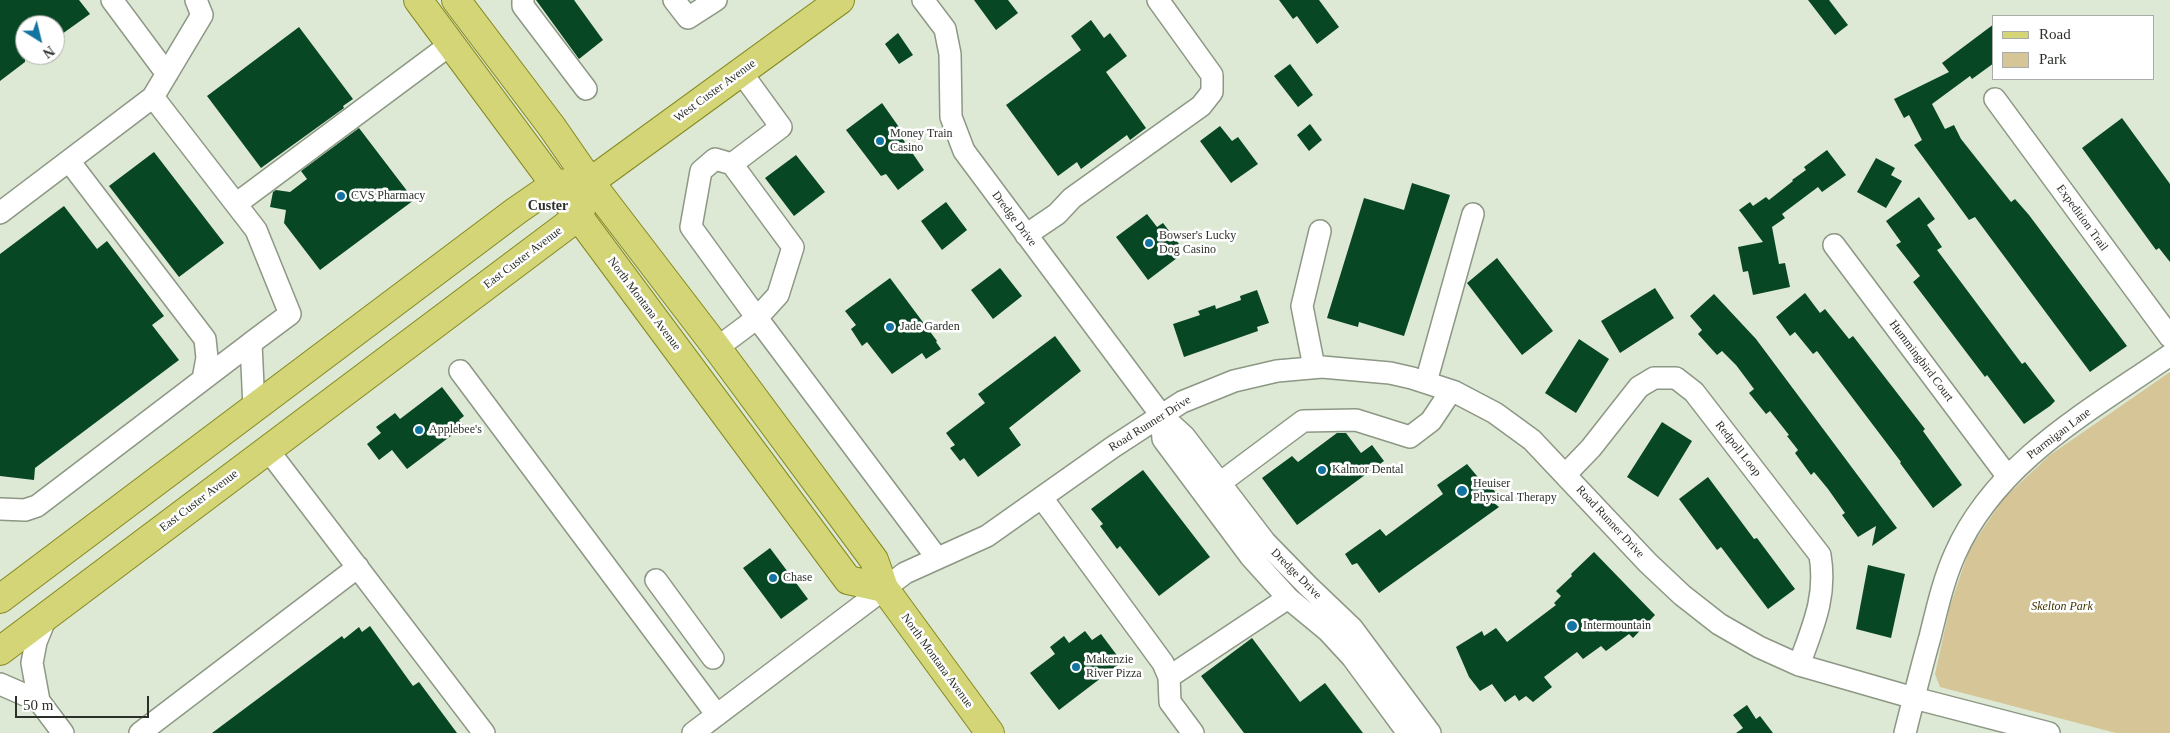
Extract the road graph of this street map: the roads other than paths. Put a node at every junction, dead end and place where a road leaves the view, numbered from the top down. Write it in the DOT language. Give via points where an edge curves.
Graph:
graph roads {
  1 [pos="112,0"];
  2 [pos="196,0"];
  3 [pos="418,0"];
  4 [pos="456,0"];
  5 [pos="674,0"];
  6 [pos="716,0"];
  7 [pos="840,0"];
  8 [pos="923,0"];
  9 [pos="1158,0"];
  10 [pos="521,2"];
  11 [pos="451,44"];
  12 [pos="741,72"];
  13 [pos="167,74"];
  14 [pos="586,89"];
  15 [pos="153,97"];
  16 [pos="1995,100"];
  17 [pos="69,161"];
  18 [pos="732,164"];
  19 [pos="590,182"];
  20 [pos="555,184"];
  21 [pos="236,204"];
  22 [pos="0,213"];
  23 [pos="1473,214"];
  24 [pos="579,216"];
  25 [pos="1320,231"];
  26 [pos="1026,235"];
  27 [pos="1834,245"];
  28 [pos="757,318"];
  29 [pos="2170,337"];
  30 [pos="251,343"];
  31 [pos="717,348"];
  32 [pos="2170,355"];
  33 [pos="1314,367"];
  34 [pos="460,371"];
  35 [pos="203,379"];
  36 [pos="1426,382"];
  37 [pos="1451,391"];
  38 [pos="254,408"];
  39 [pos="1161,415"];
  40 [pos="268,450"];
  41 [pos="1566,474"];
  42 [pos="2008,476"];
  43 [pos="1220,483"];
  44 [pos="1042,498"];
  45 [pos="0,509"];
  46 [pos="937,558"];
  47 [pos="358,567"];
  48 [pos="656,580"];
  49 [pos="884,588"];
  50 [pos="1288,598"];
  51 [pos="0,599"];
  52 [pos="47,615"];
  53 [pos="1,649"];
  54 [pos="713,658"];
  55 [pos="1799,665"];
  56 [pos="1169,677"];
  57 [pos="0,684"];
  58 [pos="1914,698"];
  59 [pos="39,701"];
  60 [pos="717,715"];
  61 [pos="63,733"];
  62 [pos="140,733"];
  63 [pos="484,733"];
  64 [pos="693,733"];
  65 [pos="990,733"];
  66 [pos="1193,733"];
  67 [pos="1408,733"];
  68 [pos="1430,733"];
  69 [pos="1905,733"];
  70 [pos="2049,733"];
  1 -- 13 [label="street"];
  2 -- 13 [label="street" via="202,15"];
  3 -- 11 [label="main road, North Montana Avenue"];
  4 -- 19 [label="main road, North Montana Avenue"];
  5 -- 6 [label="street" via="688,18"];
  7 -- 12 [label="main road, West Custer Avenue"];
  8 -- 26 [label="street, Dredge Drive" via="945,30 950,54 951,116 964,151"];
  9 -- 26 [label="street" via="1212,75 1212,92 1201,106"];
  10 -- 14 [label="street"];
  11 -- 20 [label="main road, North Montana Avenue"];
  11 -- 21 [label="street"];
  12 -- 18 [label="street" via="781,127"];
  12 -- 19 [label="main road, West Custer Avenue"];
  13 -- 15 [label="street"];
  15 -- 17 [label="street"];
  15 -- 21 [label="street"];
  16 -- 29 [label="street, Expedition Trail"];
  17 -- 22 [label="street"];
  17 -- 35 [label="street" via="205,339"];
  18 -- 28 [label="street" via="793,247 778,295"];
  18 -- 28 [label="street" via="715,160 701,171 691,228"];
  19 -- 20 [label="main road"];
  19 -- 24 [label="main road"];
  19 -- 31 [label="main road, North Montana Avenue"];
  20 -- 24 [label="main road, North Montana Avenue"];
  20 -- 38 [label="main road"];
  21 -- 30 [label="street" via="256,230 290,314"];
  23 -- 36 [label="street"];
  24 -- 40 [label="main road, East Custer Avenue"];
  24 -- 49 [label="main road, North Montana Avenue" via="848,580"];
  25 -- 33 [label="street" via="1302,306"];
  26 -- 39 [label="street, Dredge Drive"];
  27 -- 42 [label="street, Hummingbird Court"];
  28 -- 31 [label="street"];
  28 -- 46 [label="street"];
  30 -- 35 [label="street"];
  30 -- 38 [label="street"];
  31 -- 49 [label="main road, North Montana Avenue" via="874,560"];
  32 -- 42 [label="street, Ptarmigan Lane" via="2032,452"];
  33 -- 36 [label="street, Road Runner Drive" via="1390,373"];
  33 -- 39 [label="street, Road Runner Drive" via="1234,381 1201,393"];
  34 -- 60 [label="street"];
  35 -- 45 [label="street" via="37,506 25,510"];
  36 -- 37 [label="street, Road Runner Drive"];
  37 -- 41 [label="street, Road Runner Drive" via="1514,426"];
  37 -- 43 [label="street" via="1431,420 1410,437 1356,420 1303,421"];
  38 -- 51 [label="main road"];
  39 -- 43 [label="street, Dredge Drive" via="1184,436"];
  39 -- 44 [label="street, Road Runner Drive"];
  39 -- 50 [label="street, Dredge Drive" via="1163,439 1251,557"];
  40 -- 47 [label="street"];
  40 -- 52 [label="main road, East Custer Avenue"];
  41 -- 55 [label="street, Road Runner Drive" via="1682,596 1733,632"];
  41 -- 55 [label="street, Redpoll Loop" via="1591,448 1639,386 1654,378 1676,378 1694,392 1820,555 1824,574 1821,600"];
  42 -- 58 [label="street, Ptarmigan Lane" via="1972,522 1956,552 1943,585"];
  43 -- 68 [label="street, Dredge Drive" via="1269,546 1352,628"];
  44 -- 46 [label="street, Road Runner Drive" via="987,536"];
  44 -- 56 [label="street" via="1163,663"];
  46 -- 49 [label="street, Road Runner Drive" via="905,573"];
  47 -- 62 [label="street"];
  47 -- 63 [label="street"];
  48 -- 54 [label="street"];
  49 -- 60 [label="street, Road Runner Drive"];
  49 -- 65 [label="main road, North Montana Avenue"];
  50 -- 56 [label="street"];
  50 -- 67 [label="street, Dredge Drive" via="1328,631 1352,657"];
  52 -- 53 [label="main road, East Custer Avenue"];
  52 -- 59 [label="street" via="32,663"];
  55 -- 58 [label="street, Road Runner Drive"];
  56 -- 66 [label="street" via="1170,702"];
  57 -- 59 [label="street"];
  58 -- 69 [label="street, Ptarmigan Lane"];
  58 -- 70 [label="street, Road Runner Drive"];
  59 -- 61 [label="street"];
  60 -- 64 [label="street, Road Runner Drive"];
}
